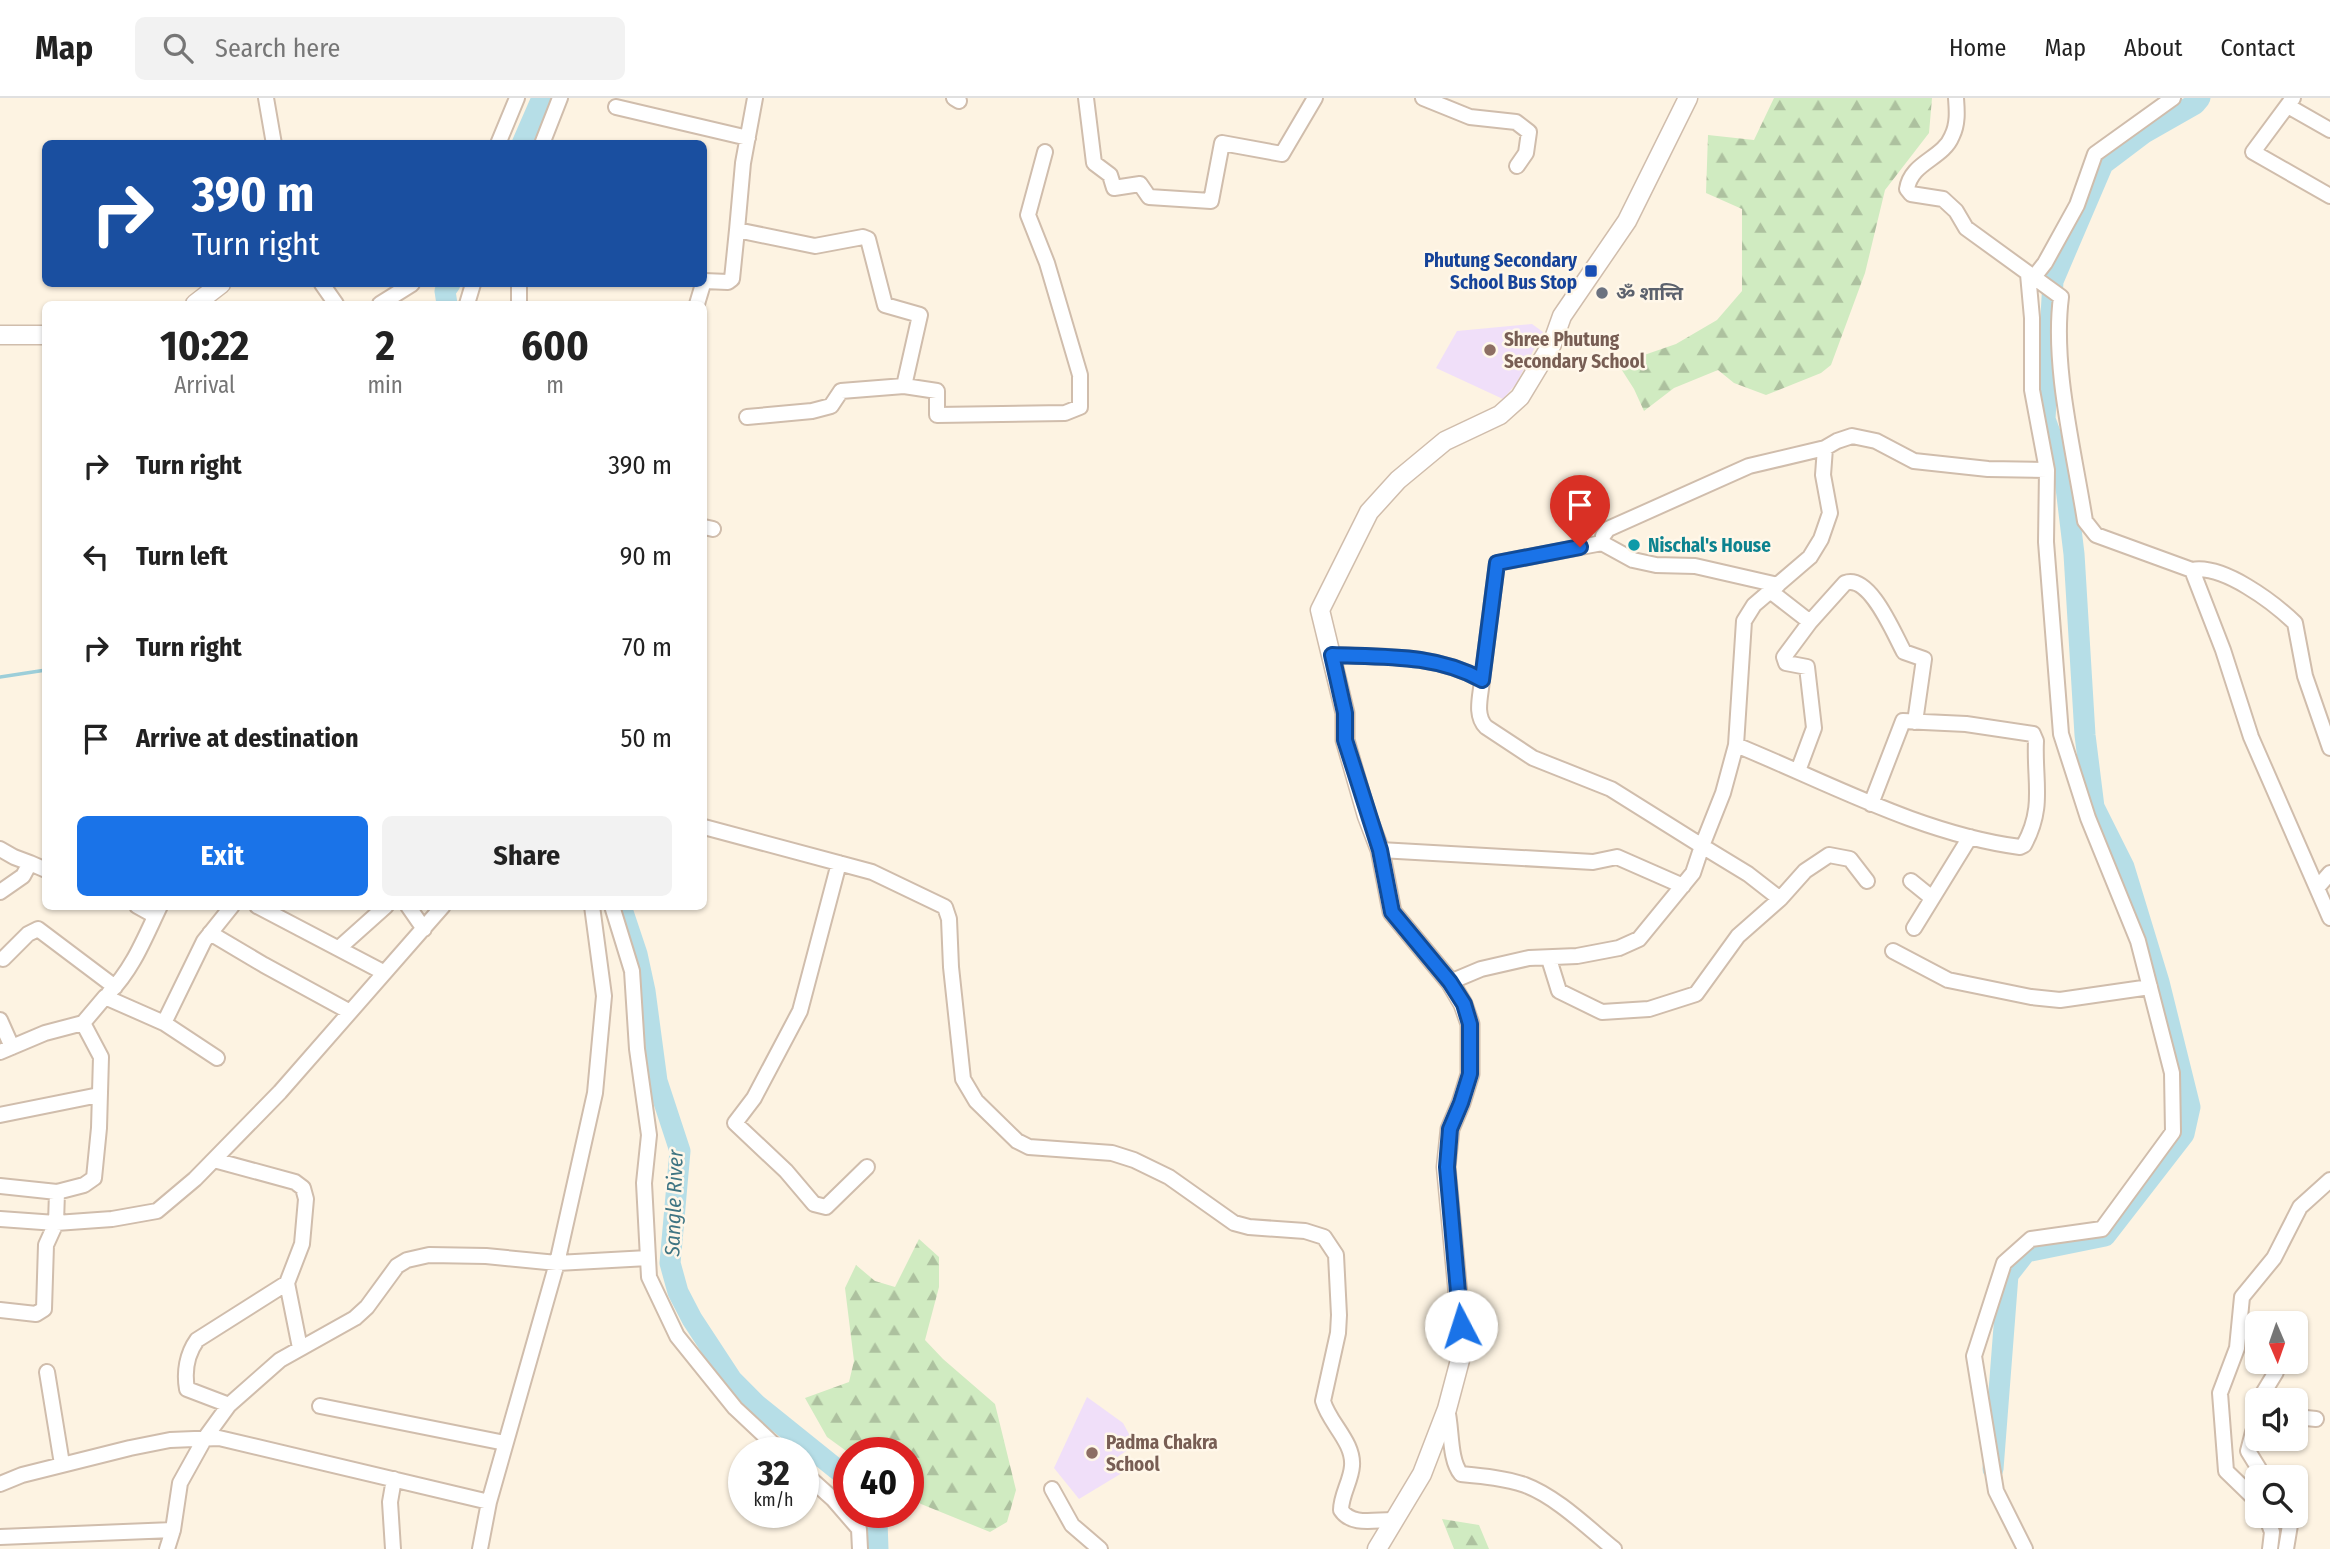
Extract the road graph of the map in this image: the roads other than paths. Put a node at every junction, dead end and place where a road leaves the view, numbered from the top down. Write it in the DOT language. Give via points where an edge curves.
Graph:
graph roads {
  1 [pos="267,98"];
  2 [pos="517,98"];
  3 [pos="560,98"];
  4 [pos="755,98"];
  5 [pos="1086,98"];
  6 [pos="1315,98"];
  7 [pos="1423,98"];
  8 [pos="1688,98"];
  9 [pos="1956,98"];
  10 [pos="2173,98"];
  11 [pos="2290,102"];
  12 [pos="616,107"];
  13 [pos="2330,130"];
  14 [pos="748,138"];
  15 [pos="273,140"];
  16 [pos="500,140"];
  17 [pos="544,140"];
  18 [pos="1045,152"];
  19 [pos="1517,166"];
  20 [pos="2330,196"];
  21 [pos="737,230"];
  22 [pos="2031,276"];
  23 [pos="707,282"];
  24 [pos="217,287"];
  25 [pos="407,287"];
  26 [pos="199,301"];
  27 [pos="385,301"];
  28 [pos="0,335"];
  29 [pos="42,335"];
  30 [pos="904,386"];
  31 [pos="747,417"];
  32 [pos="1825,448"];
  33 [pos="2047,470"];
  34 [pos="1602,543"];
  35 [pos="2192,570"];
  36 [pos="1774,588"];
  37 [pos="1810,622"];
  38 [pos="1332,655"];
  39 [pos="1482,680"];
  40 [pos="1916,722"];
  41 [pos="1736,745"];
  42 [pos="2330,748"];
  43 [pos="1798,771"];
  44 [pos="1871,804"];
  45 [pos="707,828"];
  46 [pos="1970,837"];
  47 [pos="1702,846"];
  48 [pos="0,849"];
  49 [pos="1380,850"];
  50 [pos="30,863"];
  51 [pos="839,863"];
  52 [pos="42,868"];
  53 [pos="2330,873"];
  54 [pos="1867,881"];
  55 [pos="1911,881"];
  56 [pos="1682,886"];
  57 [pos="2317,888"];
  58 [pos="0,892"];
  59 [pos="1932,898"];
  60 [pos="1780,899"];
  61 [pos="229,910"];
  62 [pos="265,910"];
  63 [pos="382,910"];
  64 [pos="411,910"];
  65 [pos="440,910"];
  66 [pos="593,910"];
  67 [pos="613,910"];
  68 [pos="158,911"];
  69 [pos="2330,918"];
  70 [pos="1914,928"];
  71 [pos="424,929"];
  72 [pos="210,933"];
  73 [pos="339,948"];
  74 [pos="1893,951"];
  75 [pos="3,959"];
  76 [pos="1549,959"];
  77 [pos="383,972"];
  78 [pos="1450,982"];
  79 [pos="2150,987"];
  80 [pos="110,992"];
  81 [pos="350,1012"];
  82 [pos="0,1020"];
  83 [pos="83,1023"];
  84 [pos="164,1023"];
  85 [pos="6,1050"];
  86 [pos="217,1058"];
  87 [pos="99,1096"];
  88 [pos="0,1115"];
  89 [pos="214,1160"];
  90 [pos="867,1167"];
  91 [pos="2330,1180"];
  92 [pos="0,1186"];
  93 [pos="57,1192"];
  94 [pos="0,1219"];
  95 [pos="55,1223"];
  96 [pos="648,1258"];
  97 [pos="557,1263"];
  98 [pos="287,1283"];
  99 [pos="0,1310"];
  100 [pos="300,1348"];
  101 [pos="47,1372"];
  102 [pos="229,1405"];
  103 [pos="320,1406"];
  104 [pos="1447,1409"];
  105 [pos="2308,1418"];
  106 [pos="2316,1419"];
  107 [pos="766,1437"];
  108 [pos="205,1438"];
  109 [pos="505,1443"];
  110 [pos="62,1464"];
  111 [pos="394,1479"];
  112 [pos="0,1484"];
  113 [pos="819,1486"];
  114 [pos="1052,1489"];
  115 [pos="2245,1489"];
  116 [pos="489,1502"];
  117 [pos="1395,1520"];
  118 [pos="2270,1528"];
  119 [pos="2290,1528"];
  120 [pos="173,1530"];
  121 [pos="0,1537"];
  122 [pos="167,1549"];
  123 [pos="393,1549"];
  124 [pos="480,1549"];
  125 [pos="860,1549"];
  126 [pos="1100,1549"];
  127 [pos="1377,1549"];
  128 [pos="1614,1549"];
  129 [pos="2025,1549"];
  130 [pos="2270,1549"];
  131 [pos="2286,1549"];
  1 -- 15 [label="street"];
  2 -- 16 [label="street"];
  3 -- 17 [label="street"];
  4 -- 14 [label="street"];
  5 -- 6 [label="street" via="1094,163 1110,175 1114,188 1140,184 1149,197 1211,201 1222,143 1282,154"];
  7 -- 19 [label="street" via="1470,117 1516,122 1530,131 1526,153"];
  8 -- 38 [label="street" via="1627,221 1562,316 1552,344 1520,397 1500,415 1445,442 1398,480 1369,512 1320,610"];
  9 -- 22 [label="street" via="1952,138 1922,164 1908,181 1907,190 1942,199 1966,228"];
  10 -- 22 [label="street" via="2095,155 2077,205 2045,263"];
  11 -- 13 [label="street"];
  11 -- 20 [label="street" via="2253,152"];
  12 -- 14 [label="street"];
  14 -- 21 [label="street"];
  18 -- 30 [label="street" via="1028,215 1080,375 1080,407 1065,414 937,415 937,391"];
  21 -- 23 [label="street" via="732,279"];
  21 -- 30 [label="street" via="815,246 868,239 885,304 920,315"];
  22 -- 33 [label="street" via="2032,390"];
  22 -- 35 [label="street" via="2061,297 2061,368 2085,521 2096,535"];
  24 -- 26 [label="street"];
  25 -- 27 [label="street"];
  28 -- 29 [label="street"];
  30 -- 31 [label="street" via="841,391 831,406"];
  32 -- 33 [label="street" via="1852,436 1876,441 1914,461"];
  32 -- 34 [label="street" via="1749,466 1608,528"];
  32 -- 36 [label="street" via="1830,513 1821,539 1810,557"];
  33 -- 79 [label="street" via="2046,542 2061,734 2088,818 2138,941"];
  34 -- 36 [label="street" via="1633,560 1695,566"];
  34 -- 39 [label="street" via="1497,563"];
  35 -- 42 [label="street" via="2211,569 2230,578 2295,623 2305,676"];
  35 -- 57 [label="street" via="2251,737"];
  36 -- 37 [label="street"];
  36 -- 41 [label="street" via="1744,621"];
  37 -- 40 [label="street" via="1845,583 1857,582 1871,594 1904,652 1924,659"];
  37 -- 43 [label="street" via="1784,657 1786,663 1807,667 1814,728"];
  38 -- 39 [label="street" via="1415,658 1461,668"];
  38 -- 49 [label="street" via="1345,713 1345,740"];
  39 -- 47 [label="street" via="1479,711 1486,727 1533,758 1611,789"];
  40 -- 44 [label="street" via="1903,722"];
  40 -- 46 [label="street" via="2033,734 2038,800 2024,845"];
  41 -- 43 [label="street"];
  41 -- 47 [label="street"];
  43 -- 44 [label="street"];
  44 -- 46 [label="street"];
  45 -- 51 [label="street"];
  46 -- 59 [label="street"];
  47 -- 56 [label="street" via="1693,873"];
  47 -- 60 [label="street"];
  48 -- 50 [label="street"];
  49 -- 56 [label="street" via="1593,862 1617,857"];
  49 -- 78 [label="street" via="1392,912"];
  50 -- 52 [label="street"];
  50 -- 58 [label="street" via="23,876"];
  51 -- 90 [label="street" via="800,1011 754,1098 735,1123 814,1204 827,1207"];
  51 -- 117 [label="street" via="872,872 947,910 963,1079 976,1101 1017,1141 1029,1147 1090,1149 1135,1160 1170,1177 1234,1223 1305,1231 1324,1237 1331,1245 1338,1271 1339,1315 1323,1401 1350,1454 1352,1467 1341,1510 1358,1521"];
  53 -- 57 [label="street"];
  54 -- 60 [label="street" via="1850,859 1829,855 1805,871"];
  55 -- 59 [label="street"];
  56 -- 76 [label="street" via="1639,939 1619,948"];
  57 -- 69 [label="street"];
  59 -- 70 [label="street"];
  60 -- 76 [label="street" via="1738,936 1696,994 1649,1009 1602,1012 1559,991"];
  61 -- 72 [label="street"];
  62 -- 73 [label="street"];
  63 -- 73 [label="street"];
  64 -- 71 [label="street"];
  65 -- 71 [label="street"];
  66 -- 97 [label="street" via="604,996 595,1093"];
  67 -- 96 [label="street" via="632,971 649,1135 644,1183"];
  68 -- 80 [label="street" via="144,944"];
  71 -- 77 [label="street"];
  72 -- 81 [label="street"];
  72 -- 84 [label="street"];
  73 -- 77 [label="street"];
  74 -- 79 [label="street" via="1948,980 2031,997 2060,1000"];
  75 -- 80 [label="street" via="38,929"];
  76 -- 78 [label="street" via="1530,958 1481,969"];
  77 -- 81 [label="street"];
  78 -- 104 [label="street" via="1470,1024 1470,1074 1450,1129 1447,1167 1461,1326 1460,1360"];
  79 -- 129 [label="street" via="2172,1073 2173,1132 2102,1229 2031,1239 2004,1263 1974,1356 1996,1491"];
  80 -- 83 [label="street"];
  80 -- 84 [label="street"];
  81 -- 89 [label="street"];
  82 -- 85 [label="street"];
  83 -- 85 [label="street"];
  83 -- 87 [label="street" via="100,1057"];
  84 -- 86 [label="street"];
  87 -- 88 [label="street"];
  87 -- 93 [label="street" via="93,1178 85,1185"];
  89 -- 95 [label="street" via="157,1211 112,1220"];
  89 -- 98 [label="street" via="303,1188 302,1244"];
  91 -- 115 [label="street" via="2300,1207 2274,1258 2242,1297 2237,1349 2220,1393 2226,1471"];
  92 -- 93 [label="street"];
  93 -- 95 [label="street"];
  94 -- 95 [label="street"];
  95 -- 99 [label="street" via="46,1245 44,1309 36,1314"];
  96 -- 97 [label="street"];
  96 -- 107 [label="street" via="649,1277 677,1336 735,1408"];
  97 -- 100 [label="street" via="486,1255 429,1255 407,1260 355,1318"];
  97 -- 109 [label="street"];
  98 -- 100 [label="street"];
  98 -- 102 [label="street" via="197,1340 189,1350 187,1389"];
  100 -- 102 [label="street" via="279,1360"];
  101 -- 110 [label="street"];
  102 -- 108 [label="street"];
  103 -- 109 [label="street"];
  104 -- 117 [label="street" via="1422,1474"];
  104 -- 128 [label="street" via="1454,1466 1461,1474 1529,1486"];
  105 -- 106 [label="street"];
  108 -- 110 [label="street" via="170,1440"];
  108 -- 111 [label="street"];
  108 -- 120 [label="street" via="180,1483"];
  109 -- 116 [label="street"];
  110 -- 112 [label="street"];
  111 -- 116 [label="street"];
  111 -- 123 [label="street" via="390,1502"];
  113 -- 125 [label="street" via="859,1529"];
  114 -- 126 [label="street" via="1072,1525"];
  116 -- 124 [label="street"];
  117 -- 127 [label="street"];
  118 -- 130 [label="street"];
  119 -- 131 [label="street"];
  120 -- 121 [label="street"];
  120 -- 122 [label="street"];
}
